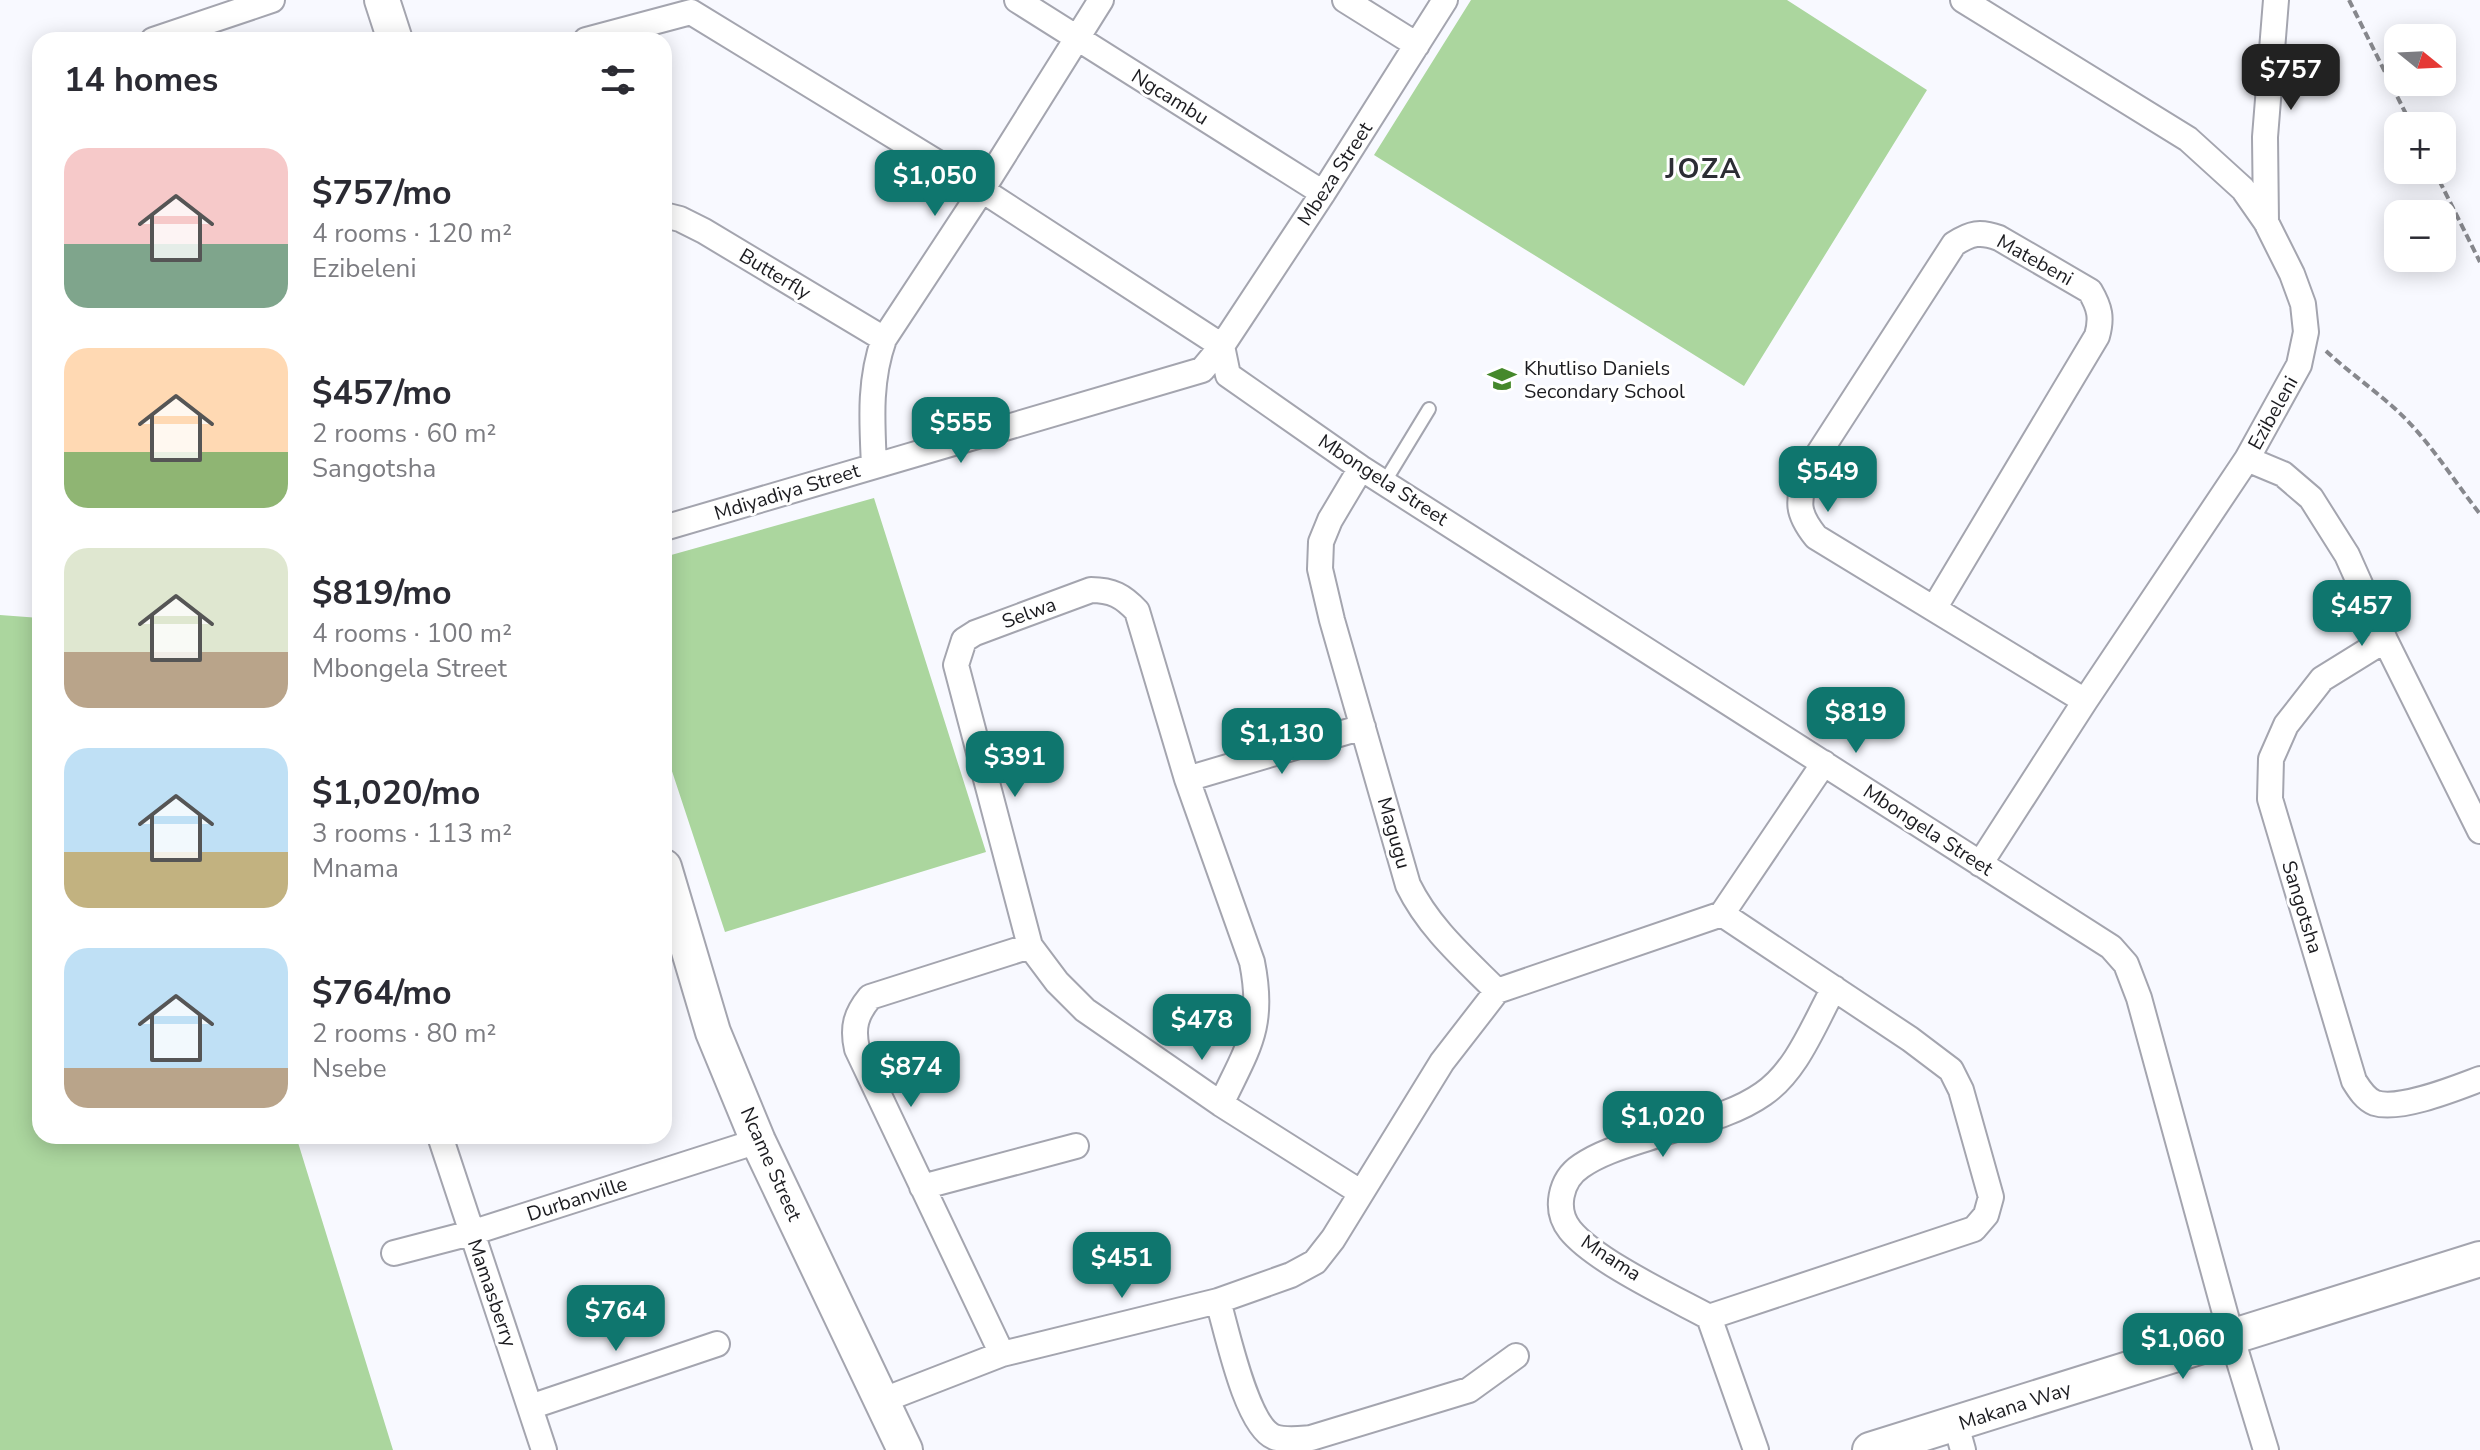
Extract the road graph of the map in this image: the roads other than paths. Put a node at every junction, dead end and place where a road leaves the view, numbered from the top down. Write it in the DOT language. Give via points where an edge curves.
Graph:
graph roads {
  1 [pos="272,0"];
  2 [pos="382,0"];
  3 [pos="1017,0"];
  4 [pos="1101,0"];
  5 [pos="1345,0"];
  6 [pos="1445,0"];
  7 [pos="1963,0"];
  8 [pos="2276,0"];
  9 [pos="694,6"];
  10 [pos="177,32"];
  11 [pos="392,32"];
  12 [pos="611,32"];
  13 [pos="1077,38"];
  14 [pos="1417,45"];
  15 [pos="982,190"];
  16 [pos="1323,193"];
  17 [pos="672,217"];
  18 [pos="2266,222"];
  19 [pos="884,339"];
  20 [pos="1222,346"];
  21 [pos="1429,409"];
  22 [pos="2247,459"];
  23 [pos="874,466"];
  24 [pos="1361,468"];
  25 [pos="1384,483"];
  26 [pos="672,526"];
  27 [pos="1935,607"];
  28 [pos="2385,640"];
  29 [pos="2085,701"];
  30 [pos="1363,727"];
  31 [pos="1824,763"];
  32 [pos="1187,779"];
  33 [pos="2480,831"];
  34 [pos="1980,864"];
  35 [pos="672,894"];
  36 [pos="1722,914"];
  37 [pos="1030,946"];
  38 [pos="1834,988"];
  39 [pos="1497,991"];
  40 [pos="2480,1079"];
  41 [pos="1221,1104"];
  42 [pos="758,1141"];
  43 [pos="443,1144"];
  44 [pos="1076,1146"];
  45 [pos="922,1187"];
  46 [pos="1360,1192"];
  47 [pos="471,1233"];
  48 [pos="394,1253"];
  49 [pos="2480,1259"];
  50 [pos="1218,1301"];
  51 [pos="1709,1317"];
  52 [pos="2231,1335"];
  53 [pos="717,1344"];
  54 [pos="1002,1354"];
  55 [pos="1516,1356"];
  56 [pos="881,1401"];
  57 [pos="530,1407"];
  58 [pos="1959,1437"];
  59 [pos="544,1450"];
  60 [pos="905,1450"];
  61 [pos="1756,1450"];
  62 [pos="1870,1450"];
  63 [pos="2266,1450"];
  1 -- 10 [label="street"];
  2 -- 11 [label="street"];
  3 -- 13 [label="street, Ngcambu"];
  4 -- 13 [label="street"];
  5 -- 14 [label="street"];
  6 -- 14 [label="street, Mbeza Street"];
  7 -- 18 [label="street, Ezibeleni" via="2188,139 2243,189"];
  8 -- 18 [label="street" via="2265,137"];
  9 -- 12 [label="street"];
  9 -- 15 [label="street"];
  13 -- 15 [label="street"];
  13 -- 16 [label="street, Ngcambu"];
  14 -- 16 [label="street, Mbeza Street"];
  15 -- 19 [label="street"];
  15 -- 20 [label="street"];
  16 -- 20 [label="street, Mbeza Street"];
  17 -- 19 [label="street, Butterfly"];
  18 -- 22 [label="street, Ezibeleni" via="2303,304 2306,332 2299,365"];
  19 -- 23 [label="street" via="871,406"];
  20 -- 23 [label="street, Mdiyadiya Street" via="1202,370"];
  20 -- 24 [label="street, Mbongela Street" via="1228,375"];
  21 -- 25 [label="lane"];
  22 -- 28 [label="street" via="2283,474 2311,498 2347,555"];
  22 -- 29 [label="street, Ezibeleni"];
  23 -- 26 [label="street, Mdiyadiya Street"];
  24 -- 25 [label="street, Mbongela Street"];
  24 -- 30 [label="street, Magugu" via="1321,542 1320,569"];
  25 -- 31 [label="street, Mbongela Street"];
  27 -- 27 [label="street, Matebeni" via="1816,537 1803,521 1800,498 1806,473 1954,244 1982,232 2090,291 2102,321"];
  27 -- 29 [label="street, Matebeni"];
  28 -- 33 [label="street"];
  28 -- 40 [label="street, Sangotsha" via="2322,679 2286,725 2271,759 2270,799 2361,1093 2374,1103 2395,1105"];
  29 -- 34 [label="street, Ezibeleni"];
  30 -- 32 [label="street"];
  30 -- 39 [label="street, Magugu" via="1420,911"];
  31 -- 34 [label="street, Mbongela Street"];
  31 -- 36 [label="street"];
  32 -- 37 [label="street, Selwa" via="1137,611 1124,597 1091,590 964,640 956,665 960,688"];
  32 -- 41 [label="street, Selwa" via="1252,962 1258,993 1251,1041"];
  34 -- 52 [label="street, Mbongela Street" via="2088,931 2126,964"];
  35 -- 42 [label="street, Ncame Street" via="713,1032"];
  36 -- 38 [label="street"];
  36 -- 39 [label="street"];
  37 -- 41 [label="street, Selwa" via="1085,1010"];
  37 -- 45 [label="street" via="870,997 856,1019 857,1049"];
  38 -- 51 [label="street, Mnama" via="1800,1051 1763,1094 1730,1111 1609,1152 1579,1167 1563,1187 1560,1211 1568,1229 1584,1244"];
  38 -- 51 [label="street" via="1951,1070 1986,1174 1991,1197 1986,1215 1974,1229"];
  39 -- 46 [label="street" via="1442,1062"];
  41 -- 46 [label="street, Selwa"];
  42 -- 47 [label="street, Durbanville"];
  42 -- 56 [label="street, Ncame Street"];
  43 -- 47 [label="street, Mamasberry"];
  44 -- 45 [label="street"];
  45 -- 54 [label="street"];
  46 -- 50 [label="street" via="1315,1262"];
  47 -- 48 [label="street, Durbanville"];
  47 -- 57 [label="street, Mamasberry"];
  49 -- 52 [label="street, Makana Way"];
  50 -- 54 [label="street"];
  50 -- 55 [label="street" via="1258,1425 1289,1440 1469,1390"];
  51 -- 61 [label="street"];
  52 -- 58 [label="street, Makana Way"];
  52 -- 63 [label="street, Mbongela Street"];
  53 -- 57 [label="street"];
  54 -- 56 [label="street"];
  56 -- 60 [label="street, Ncame Street"];
  57 -- 59 [label="street, Mamasberry"];
  58 -- 62 [label="street, Makana Way"];
}
